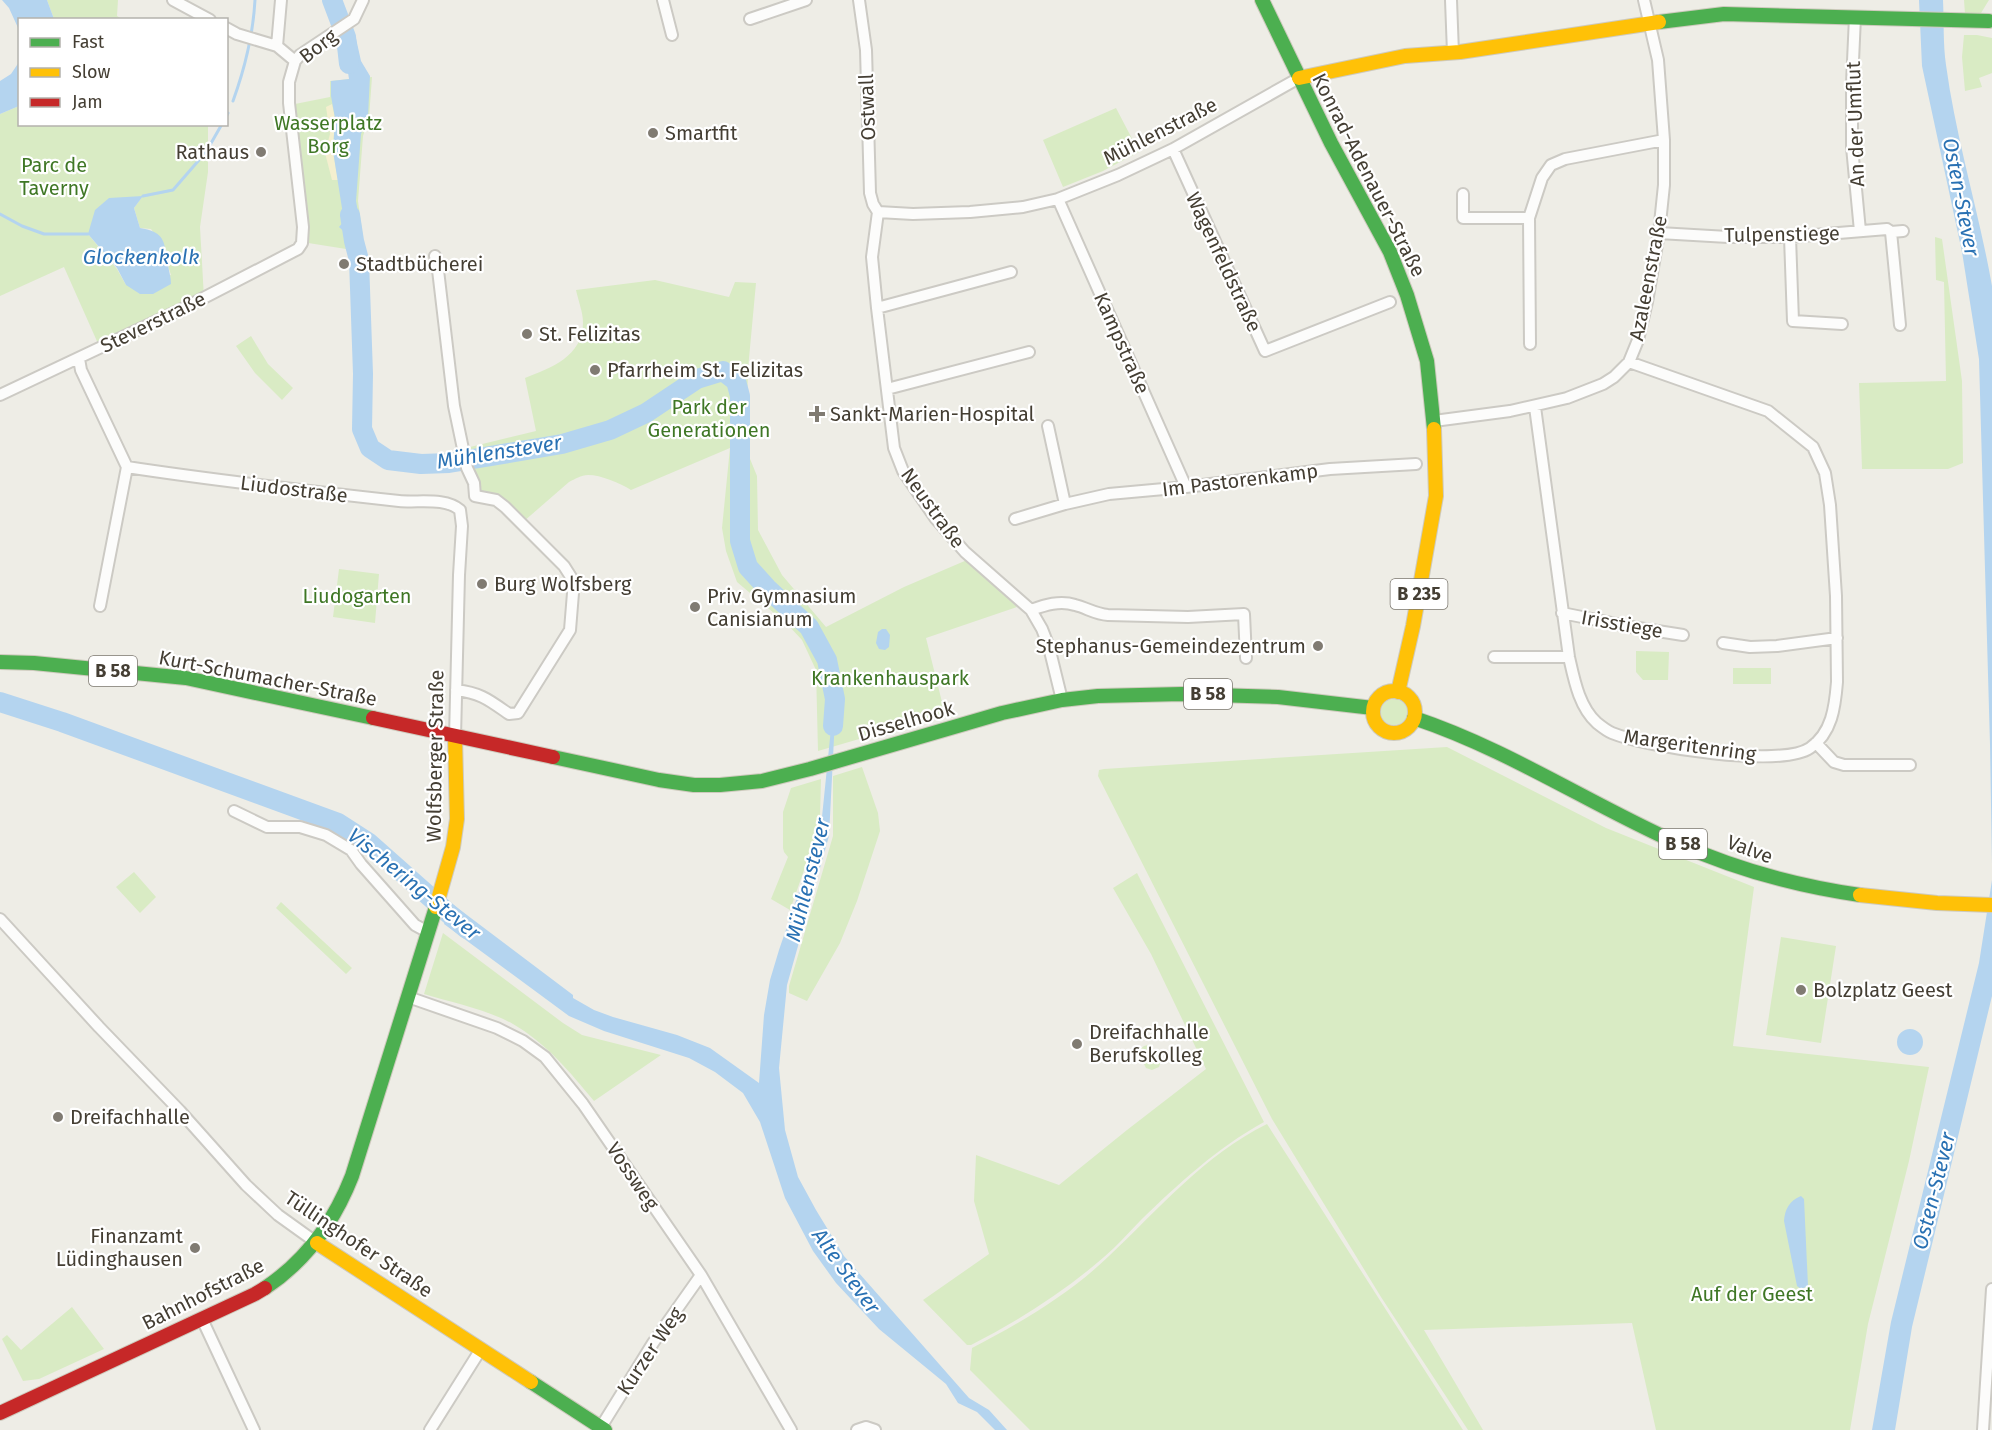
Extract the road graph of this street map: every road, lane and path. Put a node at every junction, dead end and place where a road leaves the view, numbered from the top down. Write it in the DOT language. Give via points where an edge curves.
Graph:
graph roads {
  1 [pos="173,0"];
  2 [pos="281,0"];
  3 [pos="363,0"];
  4 [pos="663,0"];
  5 [pos="806,0"];
  6 [pos="859,0"];
  7 [pos="1262,0"];
  8 [pos="1451,0"];
  9 [pos="1644,0"];
  10 [pos="1992,7"];
  11 [pos="1855,17"];
  12 [pos="206,18"];
  13 [pos="750,19"];
  14 [pos="1648,23"];
  15 [pos="1990,25"];
  16 [pos="228,29"];
  17 [pos="672,35"];
  18 [pos="277,46"];
  19 [pos="1453,53"];
  20 [pos="295,61"];
  21 [pos="1299,78"];
  22 [pos="1664,140"];
  23 [pos="1173,149"];
  24 [pos="1463,194"];
  25 [pos="1058,199"];
  26 [pos="878,212"];
  27 [pos="1529,218"];
  28 [pos="1860,231"];
  29 [pos="1903,231"];
  30 [pos="1891,232"];
  31 [pos="1659,233"];
  32 [pos="1790,237"];
  33 [pos="302,243"];
  34 [pos="435,256"];
  35 [pos="1011,272"];
  36 [pos="1390,302"];
  37 [pos="877,309"];
  38 [pos="1842,324"];
  39 [pos="1900,325"];
  40 [pos="1530,344"];
  41 [pos="1029,352"];
  42 [pos="79,358"];
  43 [pos="1629,362"];
  44 [pos="887,389"];
  45 [pos="0,395"];
  46 [pos="1535,407"];
  47 [pos="1434,421"];
  48 [pos="1048,426"];
  49 [pos="1416,464"];
  50 [pos="127,466"];
  51 [pos="1186,488"];
  52 [pos="475,495"];
  53 [pos="1065,504"];
  54 [pos="460,510"];
  55 [pos="1015,519"];
  56 [pos="100,606"];
  57 [pos="1031,610"];
  58 [pos="1562,614"];
  59 [pos="1683,635"];
  60 [pos="1837,638"];
  61 [pos="1723,643"];
  62 [pos="1494,657"];
  63 [pos="1569,657"];
  64 [pos="1246,658"];
  65 [pos="0,662"];
  66 [pos="456,690"];
  67 [pos="1398,692"];
  68 [pos="1062,700"];
  69 [pos="1373,708"];
  70 [pos="1414,718"];
  71 [pos="455,737"];
  72 [pos="1816,743"];
  73 [pos="1910,765"];
  74 [pos="234,811"];
  75 [pos="1992,905"];
  76 [pos="0,919"];
  77 [pos="430,927"];
  78 [pos="408,997"];
  79 [pos="317,1243"];
  80 [pos="701,1275"];
  81 [pos="1992,1289"];
  82 [pos="202,1319"];
  83 [pos="481,1349"];
  84 [pos="0,1413"];
  85 [pos="603,1428"];
  86 [pos="254,1430"];
  87 [pos="430,1430"];
  88 [pos="791,1430"];
  89 [pos="857,1430"];
  90 [pos="875,1430"];
  91 [pos="1983,1430"];
  1 -- 12 [label="street"];
  2 -- 18 [label="street, Borg"];
  3 -- 20 [label="street, Borg" via="354,19"];
  4 -- 17 [label="street"];
  5 -- 13 [label="street"];
  6 -- 26 [label="street, Ostwall" via="866,50 870,193"];
  7 -- 21 [label="main road, Konrad-Adenauer-Straße / B 235"];
  8 -- 19 [label="street"];
  9 -- 14 [label="street, Azaleenstraße"];
  10 -- 15 [label="main road"];
  11 -- 14 [label="main road, Mühlenstraße" via="1724,14"];
  11 -- 15 [label="main road, Mühlenstraße"];
  11 -- 28 [label="street, An der Umflut" via="1852,147"];
  14 -- 19 [label="main road, Mühlenstraße"];
  14 -- 22 [label="street, Azaleenstraße" via="1658,60"];
  16 -- 18 [label="street"];
  18 -- 20 [label="street"];
  19 -- 21 [label="main road, Mühlenstraße" via="1405,56"];
  20 -- 33 [label="street, Borg" via="289,82 289,104"];
  21 -- 23 [label="street, Mühlenstraße"];
  21 -- 47 [label="main road, Konrad-Adenauer-Straße / B 235" via="1390,252 1407,295 1427,361"];
  22 -- 27 [label="street" via="1551,165 1542,178"];
  22 -- 31 [label="street, Azaleenstraße"];
  23 -- 25 [label="street, Mühlenstraße"];
  23 -- 36 [label="street, Wagenfeldstraße" via="1265,351"];
  24 -- 27 [label="street" via="1463,218"];
  25 -- 26 [label="street, Mühlenstraße" via="970,212"];
  25 -- 51 [label="street, Kampstraße"];
  26 -- 37 [label="street, Neustraße" via="872,257"];
  27 -- 40 [label="street"];
  28 -- 30 [label="street, Tulpenstiege"];
  28 -- 32 [label="street, Tulpenstiege"];
  29 -- 30 [label="street, Tulpenstiege"];
  30 -- 39 [label="street"];
  31 -- 32 [label="street, Tulpenstiege"];
  31 -- 43 [label="street, Azaleenstraße" via="1647,302"];
  32 -- 38 [label="street" via="1793,321"];
  33 -- 42 [label="street, Steverstraße" via="292,254"];
  34 -- 52 [label="street" via="454,406"];
  35 -- 37 [label="street"];
  37 -- 44 [label="street, Neustraße"];
  41 -- 44 [label="street"];
  42 -- 45 [label="street, Steverstraße"];
  42 -- 50 [label="street" via="81,370"];
  43 -- 46 [label="street, Azaleenstraße" via="1603,384"];
  43 -- 60 [label="street" via="1768,411 1813,447 1825,473 1830,505"];
  44 -- 57 [label="street, Neustraße" via="894,448 903,471 965,552"];
  46 -- 47 [label="street, Azaleenstraße"];
  46 -- 58 [label="street, Margeritenring"];
  47 -- 67 [label="main road, Konrad-Adenauer-Straße / B 235" via="1436,496"];
  48 -- 53 [label="street"];
  49 -- 51 [label="street, Im Pastorenkamp" via="1330,469"];
  50 -- 54 [label="street, Liudostraße" via="359,497 450,503"];
  50 -- 56 [label="street"];
  51 -- 53 [label="street, Im Pastorenkamp" via="1109,494"];
  52 -- 54 [label="street"];
  52 -- 66 [label="street" via="506,507 564,567 571,577 572,620 570,630 518,713 509,714 474,692"];
  53 -- 55 [label="street, Im Pastorenkamp"];
  54 -- 66 [label="street, Wolfsberger Straße"];
  57 -- 64 [label="street" via="1066,603 1108,615 1244,614"];
  57 -- 68 [label="street, Neustraße" via="1049,647"];
  58 -- 59 [label="street, Irisstiege"];
  58 -- 63 [label="street, Margeritenring"];
  60 -- 61 [label="street" via="1777,646"];
  60 -- 72 [label="street" via="1835,705 1824,734"];
  62 -- 63 [label="street"];
  63 -- 72 [label="street, Margeritenring" via="1574,682 1595,721 1629,739 1763,757 1795,754"];
  65 -- 71 [label="main road, Kurt-Schumacher-Straße / B 58" via="186,678"];
  66 -- 71 [label="street, Wolfsberger Straße"];
  67 -- 69 [label="main road" via="1380,697"];
  67 -- 70 [label="main road" via="1414,704"];
  68 -- 69 [label="main road, Disselhook / B 58" via="1182,694 1278,697"];
  68 -- 71 [label="main road, Disselhook / B 58" via="1002,713 762,781 720,785 659,780"];
  69 -- 70 [label="main road" via="1376,723 1389,733 1407,729"];
  70 -- 75 [label="main road, Valve / B 58" via="1488,745 1620,815 1747,869 1873,898 1936,905"];
  71 -- 77 [label="main road, Wolfsberger Straße" via="457,819"];
  72 -- 73 [label="street" via="1834,762 1844,765"];
  74 -- 77 [label="street" via="267,826 300,827 326,835 351,850 415,925"];
  76 -- 79 [label="street, Tüllinghofer Straße" via="246,1185"];
  77 -- 78 [label="main road, Wolfsberger Straße"];
  78 -- 79 [label="main road, Wolfsberger Straße" via="346,1193"];
  78 -- 80 [label="street, Vossweg" via="497,1028 545,1057 583,1104"];
  79 -- 82 [label="main road, Bahnhofstraße" via="270,1285"];
  79 -- 83 [label="main road, Tüllinghofer Straße"];
  80 -- 85 [label="street, Kurzer Weg" via="653,1343"];
  80 -- 88 [label="street, Vossweg"];
  81 -- 91 [label="street"];
  82 -- 84 [label="main road, Bahnhofstraße"];
  82 -- 86 [label="street"];
  83 -- 85 [label="main road, Tüllinghofer Straße"];
  83 -- 87 [label="street"];
  89 -- 90 [label="street"];
}
